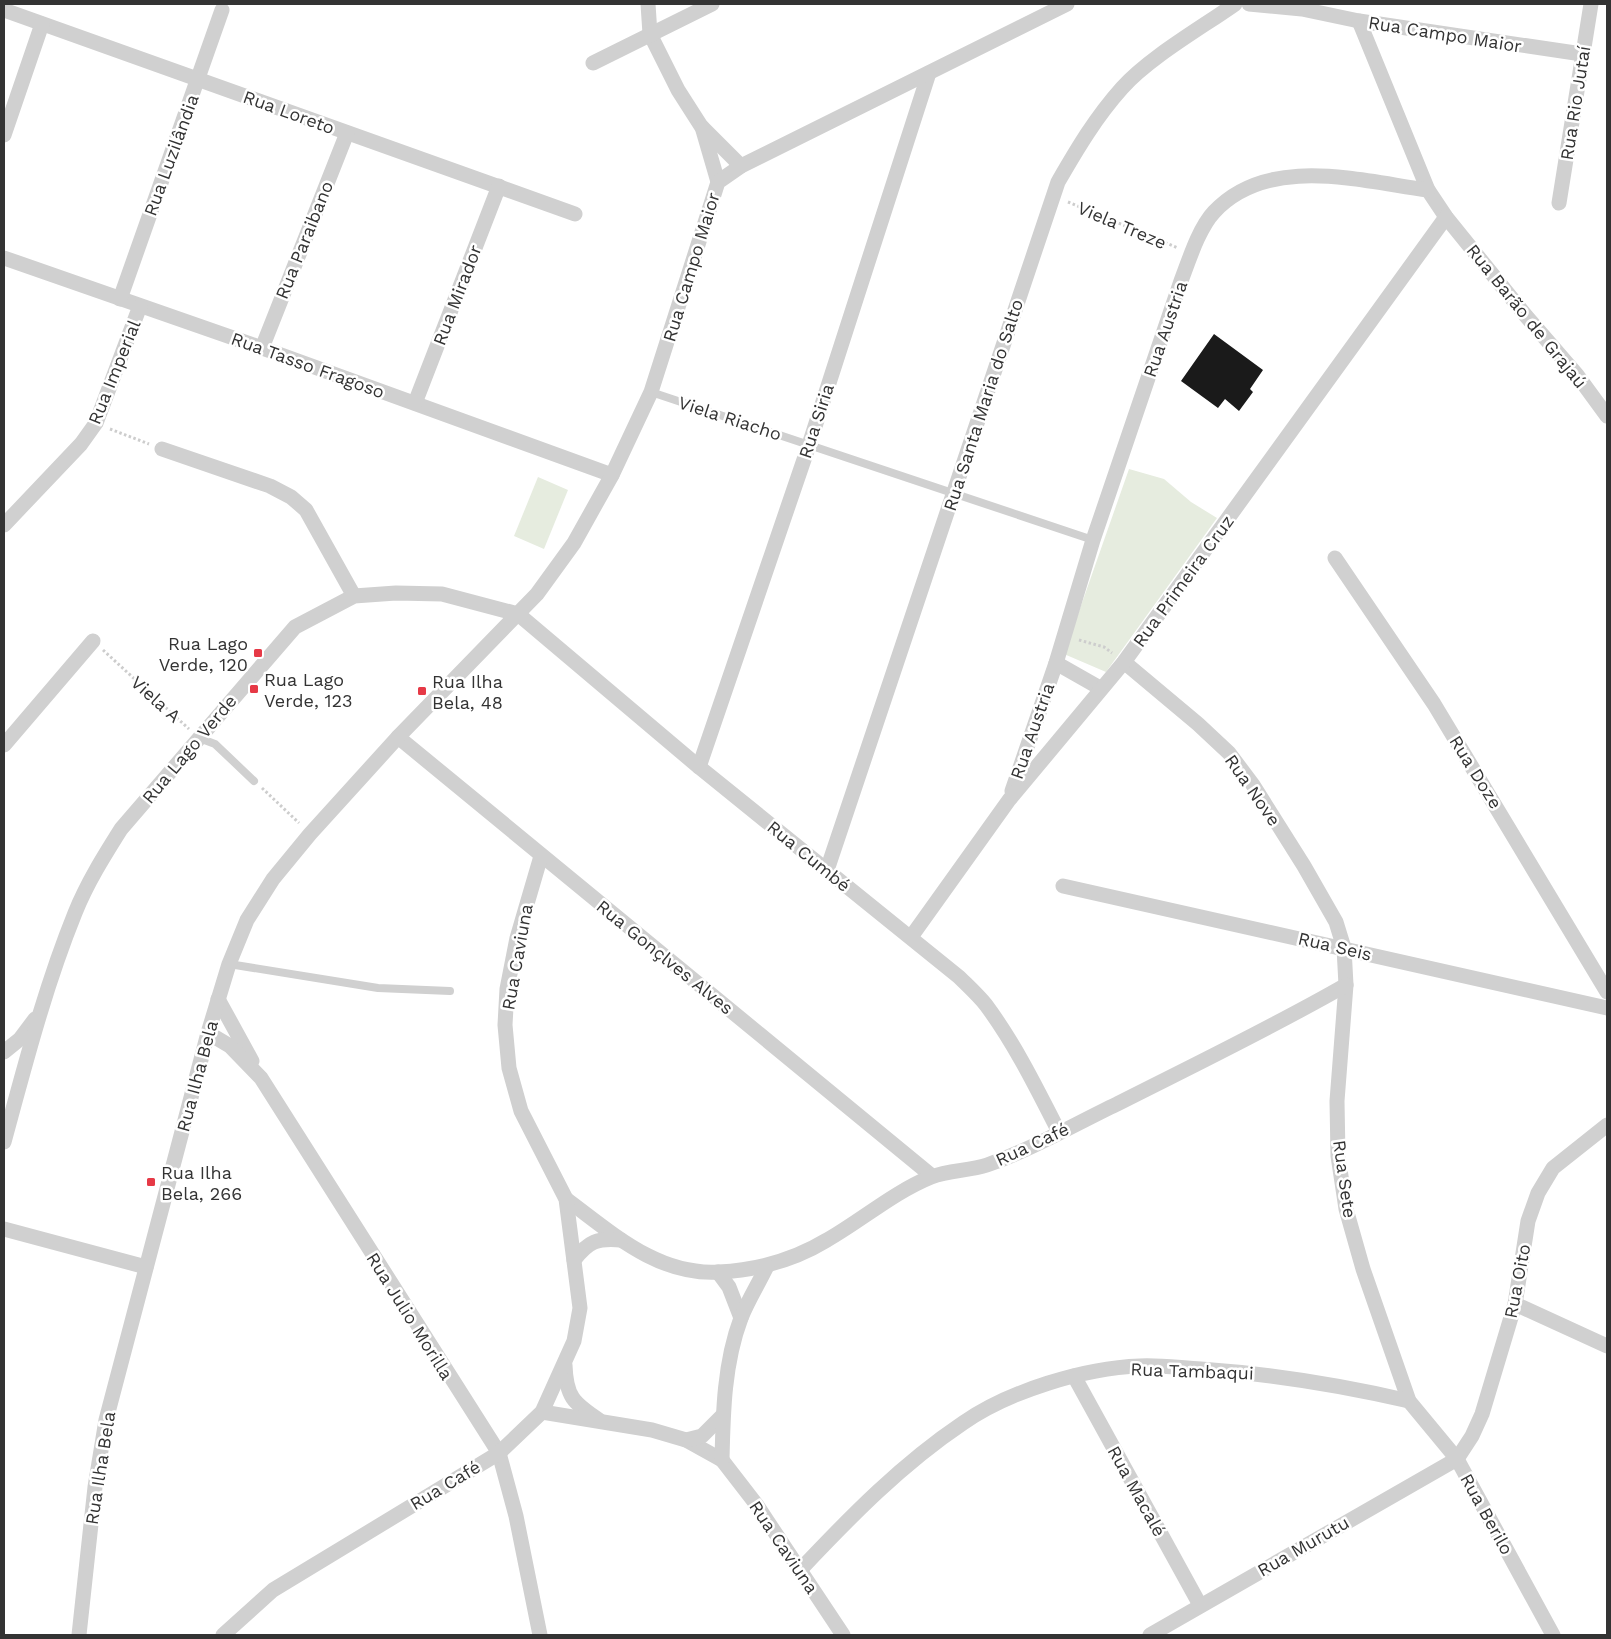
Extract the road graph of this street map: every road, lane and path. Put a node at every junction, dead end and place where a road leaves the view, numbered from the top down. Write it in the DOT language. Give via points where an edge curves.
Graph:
graph roads {
  1 [pos="648,4"];
  2 [pos="712,4"];
  3 [pos="1067,4"];
  4 [pos="1235,4"];
  5 [pos="1250,4"];
  6 [pos="1591,4"];
  7 [pos="4,10"];
  8 [pos="222,10"];
  9 [pos="1359,21"];
  10 [pos="42,24"];
  11 [pos="650,34"];
  12 [pos="1582,54"];
  13 [pos="593,63"];
  14 [pos="929,73"];
  15 [pos="198,79"];
  16 [pos="701,126"];
  17 [pos="347,133"];
  18 [pos="4,135"];
  19 [pos="741,166"];
  20 [pos="718,182"];
  21 [pos="499,186"];
  22 [pos="1428,190"];
  23 [pos="1053,196"];
  24 [pos="1559,203"];
  25 [pos="575,214"];
  26 [pos="1446,217"];
  27 [pos="1192,254"];
  28 [pos="4,258"];
  29 [pos="120,299"];
  30 [pos="140,306"];
  31 [pos="262,348"];
  32 [pos="651,392"];
  33 [pos="415,403"];
  34 [pos="1607,416"];
  35 [pos="96,423"];
  36 [pos="809,445"];
  37 [pos="162,450"];
  38 [pos="612,475"];
  39 [pos="953,495"];
  40 [pos="4,525"];
  41 [pos="1093,540"];
  42 [pos="1335,558"];
  43 [pos="354,596"];
  44 [pos="518,614"];
  45 [pos="93,641"];
  46 [pos="1061,644"];
  47 [pos="1124,662"];
  48 [pos="1056,663"];
  49 [pos="1100,688"];
  50 [pos="398,736"];
  51 [pos="199,738"];
  52 [pos="4,745"];
  53 [pos="699,767"];
  54 [pos="254,782"];
  55 [pos="1009,800"];
  56 [pos="310,834"];
  57 [pos="541,856"];
  58 [pos="827,870"];
  59 [pos="1063,886"];
  60 [pos="911,937"];
  61 [pos="1344,948"];
  62 [pos="229,964"];
  63 [pos="1346,985"];
  64 [pos="450,991"];
  65 [pos="1607,992"];
  66 [pos="218,999"];
  67 [pos="1607,1008"];
  68 [pos="40,1012"];
  69 [pos="208,1033"];
  70 [pos="4,1052"];
  71 [pos="261,1078"];
  72 [pos="1607,1124"];
  73 [pos="1059,1132"];
  74 [pos="4,1142"];
  75 [pos="932,1176"];
  76 [pos="566,1198"];
  77 [pos="4,1229"];
  78 [pos="621,1240"];
  79 [pos="574,1260"];
  80 [pos="768,1266"];
  81 [pos="146,1267"];
  82 [pos="718,1272"];
  83 [pos="1515,1304"];
  84 [pos="741,1318"];
  85 [pos="1607,1346"];
  86 [pos="565,1361"];
  87 [pos="1074,1376"];
  88 [pos="1409,1401"];
  89 [pos="542,1412"];
  90 [pos="723,1415"];
  91 [pos="602,1422"];
  92 [pos="686,1440"];
  93 [pos="499,1453"];
  94 [pos="1457,1459"];
  95 [pos="722,1460"];
  96 [pos="800,1569"];
  97 [pos="1200,1605"];
  98 [pos="79,1635"];
  99 [pos="223,1635"];
  100 [pos="540,1635"];
  101 [pos="843,1635"];
  102 [pos="1150,1635"];
  103 [pos="1553,1635"];
  1 -- 11 [label="street"];
  2 -- 11 [label="street"];
  3 -- 14 [label="street, Rua Campo Maior"];
  4 -- 23 [label="street, Rua Santa Maria do Salto" via="1168,50 1124,87 1088,130"];
  5 -- 9 [label="street, Rua Campo Maior" via="1302,9"];
  6 -- 12 [label="street, Rua Rio Jutaí"];
  7 -- 10 [label="street, Rua Loreto"];
  8 -- 15 [label="street, Rua Luzilândia"];
  9 -- 12 [label="street, Rua Campo Maior"];
  9 -- 22 [label="street, Rua Barão de Grajaú"];
  10 -- 15 [label="street, Rua Loreto"];
  10 -- 18 [label="street"];
  11 -- 13 [label="street"];
  11 -- 16 [label="street" via="678,90"];
  12 -- 24 [label="street, Rua Rio Jutaí"];
  14 -- 19 [label="street, Rua Campo Maior"];
  14 -- 36 [label="street, Rua Siria"];
  15 -- 17 [label="street, Rua Loreto"];
  15 -- 29 [label="street, Rua Luzilândia"];
  16 -- 19 [label="street"];
  16 -- 20 [label="street"];
  17 -- 21 [label="street, Rua Loreto"];
  17 -- 31 [label="street, Rua Paraibano"];
  19 -- 20 [label="street, Rua Campo Maior"];
  20 -- 32 [label="street, Rua Campo Maior"];
  21 -- 25 [label="street, Rua Loreto"];
  21 -- 33 [label="street, Rua Mirador"];
  22 -- 26 [label="street, Rua Barão de Grajaú"];
  22 -- 27 [label="street, Rua Austria" via="1331,178 1296,176 1269,180 1251,186 1213,213"];
  23 -- 27 [label="path, Viela Treze"];
  23 -- 39 [label="street, Rua Santa Maria do Salto"];
  26 -- 34 [label="street, Rua Barão de Grajaú"];
  26 -- 47 [label="street, Rua Primeira Cruz"];
  27 -- 41 [label="street, Rua Austria"];
  28 -- 29 [label="street, Rua Tasso Fragoso"];
  29 -- 30 [label="street, Rua Tasso Fragoso"];
  30 -- 31 [label="street, Rua Tasso Fragoso"];
  30 -- 35 [label="street, Rua Imperial"];
  31 -- 33 [label="street, Rua Tasso Fragoso"];
  32 -- 36 [label="lane, Viela Riacho"];
  32 -- 38 [label="street, Rua Campo Maior"];
  33 -- 38 [label="street, Rua Tasso Fragoso"];
  35 -- 37 [label="path"];
  35 -- 40 [label="street, Rua Imperial" via="81,444"];
  36 -- 39 [label="lane, Viela Riacho"];
  36 -- 53 [label="street, Rua Siria"];
  37 -- 43 [label="street" via="270,486 291,497 306,510"];
  38 -- 44 [label="street, Rua Campo Maior" via="574,543 537,594"];
  39 -- 41 [label="lane, Viela Riacho"];
  39 -- 58 [label="street, Rua Santa Maria do Salto"];
  41 -- 46 [label="street, Rua Austria"];
  42 -- 65 [label="street, Rua Doze" via="1434,704"];
  43 -- 44 [label="street, Rua Lago Verde" via="442,594"];
  43 -- 51 [label="street, Rua Lago Verde" via="295,627"];
  44 -- 50 [label="street, Rua Ilha Bela"];
  44 -- 53 [label="street, Rua Cumbé"];
  45 -- 51 [label="path, Viela A"];
  45 -- 52 [label="street"];
  46 -- 47 [label="path" via="1077,639 1088,642 1104,647"];
  46 -- 48 [label="street, Rua Austria"];
  47 -- 49 [label="street, Rua Primeira Cruz"];
  47 -- 61 [label="street, Rua Nove" via="1229,753 1304,866 1336,922"];
  48 -- 49 [label="street, Rua Austria"];
  48 -- 55 [label="street, Rua Austria"];
  49 -- 55 [label="street, Rua Primeira Cruz"];
  50 -- 56 [label="street, Rua Ilha Bela"];
  50 -- 57 [label="street, Rua Gonçlves Alves"];
  51 -- 54 [label="lane" via="215,744"];
  51 -- 68 [label="street, Rua Lago Verde" via="121,829 98,867 75,912"];
  53 -- 58 [label="street, Rua Cumbé"];
  54 -- 56 [label="path"];
  55 -- 60 [label="street, Rua Primeira Cruz"];
  56 -- 62 [label="street, Rua Ilha Bela" via="247,920"];
  57 -- 75 [label="street, Rua Gonçlves Alves"];
  57 -- 76 [label="street, Rua Caviuna" via="517,938 507,988 505,1025 509,1068 522,1111"];
  58 -- 60 [label="street, Rua Cumbé"];
  59 -- 61 [label="street, Rua Seis"];
  60 -- 73 [label="street, Rua Cumbé" via="959,977 985,1004 1028,1072"];
  61 -- 63 [label="street, Rua Sete"];
  61 -- 67 [label="street, Rua Seis"];
  62 -- 64 [label="lane" via="378,988"];
  62 -- 66 [label="street, Rua Ilha Bela"];
  63 -- 73 [label="street, Rua Café" via="1276,1025"];
  63 -- 88 [label="street, Rua Sete" via="1337,1101 1338,1156 1346,1209"];
  66 -- 69 [label="street, Rua Ilha Bela"];
  66 -- 71 [label="street"];
  68 -- 70 [label="street" via="20,1039"];
  68 -- 74 [label="street"];
  69 -- 71 [label="street, Rua Julio Morilla" via="230,1046"];
  69 -- 81 [label="street, Rua Ilha Bela"];
  71 -- 93 [label="street, Rua Julio Morilla"];
  72 -- 83 [label="street, Rua Oito" via="1553,1168 1538,1193 1528,1221"];
  73 -- 75 [label="street, Rua Café" via="986,1166"];
  75 -- 80 [label="street, Rua Café" via="888,1200 826,1241"];
  76 -- 78 [label="street, Rua Caviuna"];
  76 -- 79 [label="street, Rua Caviuna"];
  77 -- 81 [label="street"];
  78 -- 79 [label="street" via="604,1238 595,1241"];
  78 -- 82 [label="street, Rua Caviuna" via="648,1257 675,1268"];
  79 -- 86 [label="street, Rua Caviuna" via="580,1308 574,1340"];
  80 -- 82 [label="street, Rua Caviuna"];
  80 -- 84 [label="street"];
  81 -- 98 [label="street, Rua Ilha Bela" via="106,1420"];
  82 -- 84 [label="street" via="729,1287"];
  83 -- 85 [label="street"];
  83 -- 94 [label="street, Rua Oito" via="1482,1414"];
  84 -- 90 [label="street" via="728,1370"];
  86 -- 89 [label="street, Rua Caviuna"];
  86 -- 91 [label="street, Rua Caviuna" via="565,1383 572,1399"];
  87 -- 88 [label="street, Rua Tambaqui" via="1140,1366 1242,1372 1354,1388"];
  87 -- 96 [label="street, Rua Tambaqui" via="1020,1392 964,1422 914,1458"];
  87 -- 97 [label="street, Rua Macalé"];
  88 -- 94 [label="street, Rua Berilo"];
  89 -- 91 [label="street"];
  89 -- 93 [label="street, Rua Café"];
  90 -- 92 [label="street" via="702,1436"];
  90 -- 95 [label="street"];
  91 -- 92 [label="street" via="652,1430"];
  92 -- 95 [label="street"];
  93 -- 99 [label="street, Rua Café" via="273,1590"];
  93 -- 100 [label="street, Rua Julio Morilla" via="516,1516"];
  94 -- 97 [label="street, Rua Murutu"];
  94 -- 103 [label="street, Rua Berilo"];
  95 -- 96 [label="street, Rua Caviuna"];
  96 -- 101 [label="street, Rua Caviuna"];
  97 -- 102 [label="street, Rua Murutu"];
}
